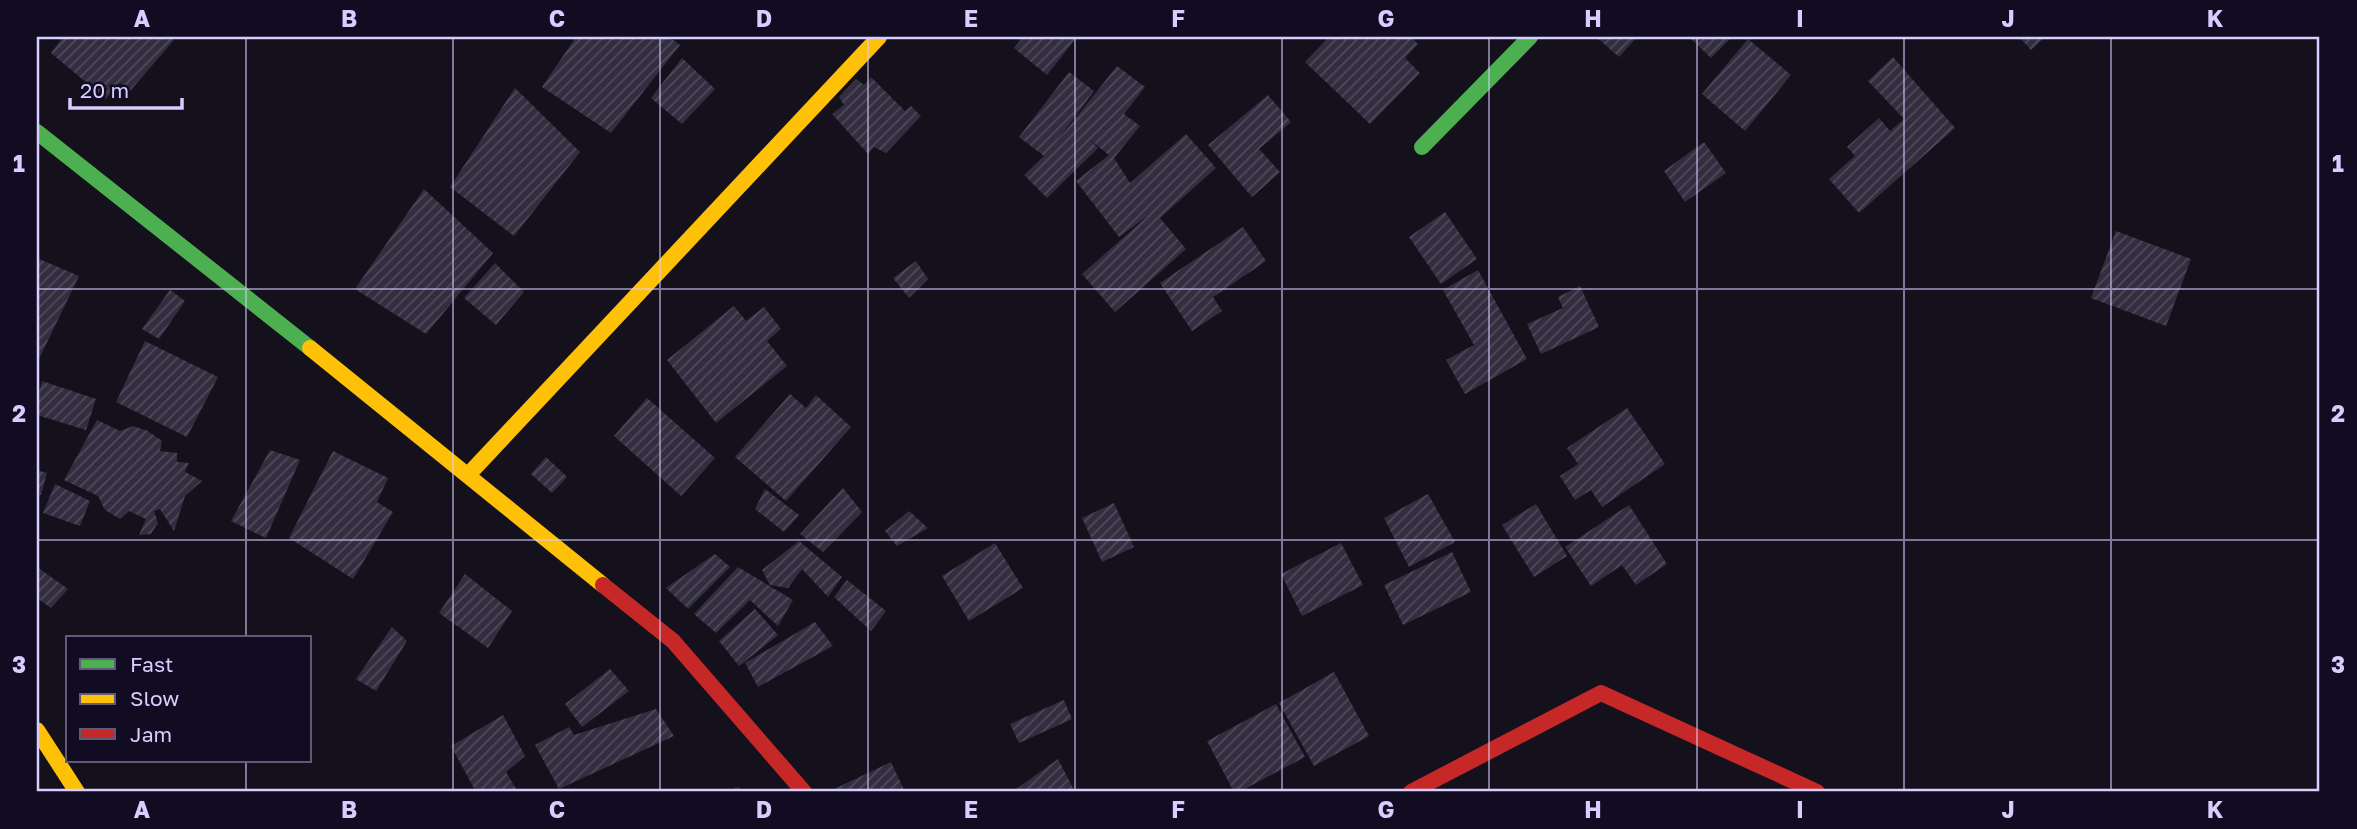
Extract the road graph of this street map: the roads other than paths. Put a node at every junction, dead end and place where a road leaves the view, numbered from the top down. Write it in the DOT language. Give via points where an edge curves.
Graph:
graph roads {
  1 [pos="879,37"];
  2 [pos="1530,37"];
  3 [pos="37,132"];
  4 [pos="1422,147"];
  5 [pos="468,475"];
  6 [pos="37,730"];
  7 [pos="77,792"];
  8 [pos="804,792"];
  9 [pos="1410,792"];
  10 [pos="1817,792"];
  1 -- 5 [label="street"];
  2 -- 4 [label="street"];
  3 -- 5 [label="street"];
  5 -- 8 [label="street" via="673,641"];
  6 -- 7 [label="street"];
  9 -- 10 [label="street" via="1601,693"];
}
